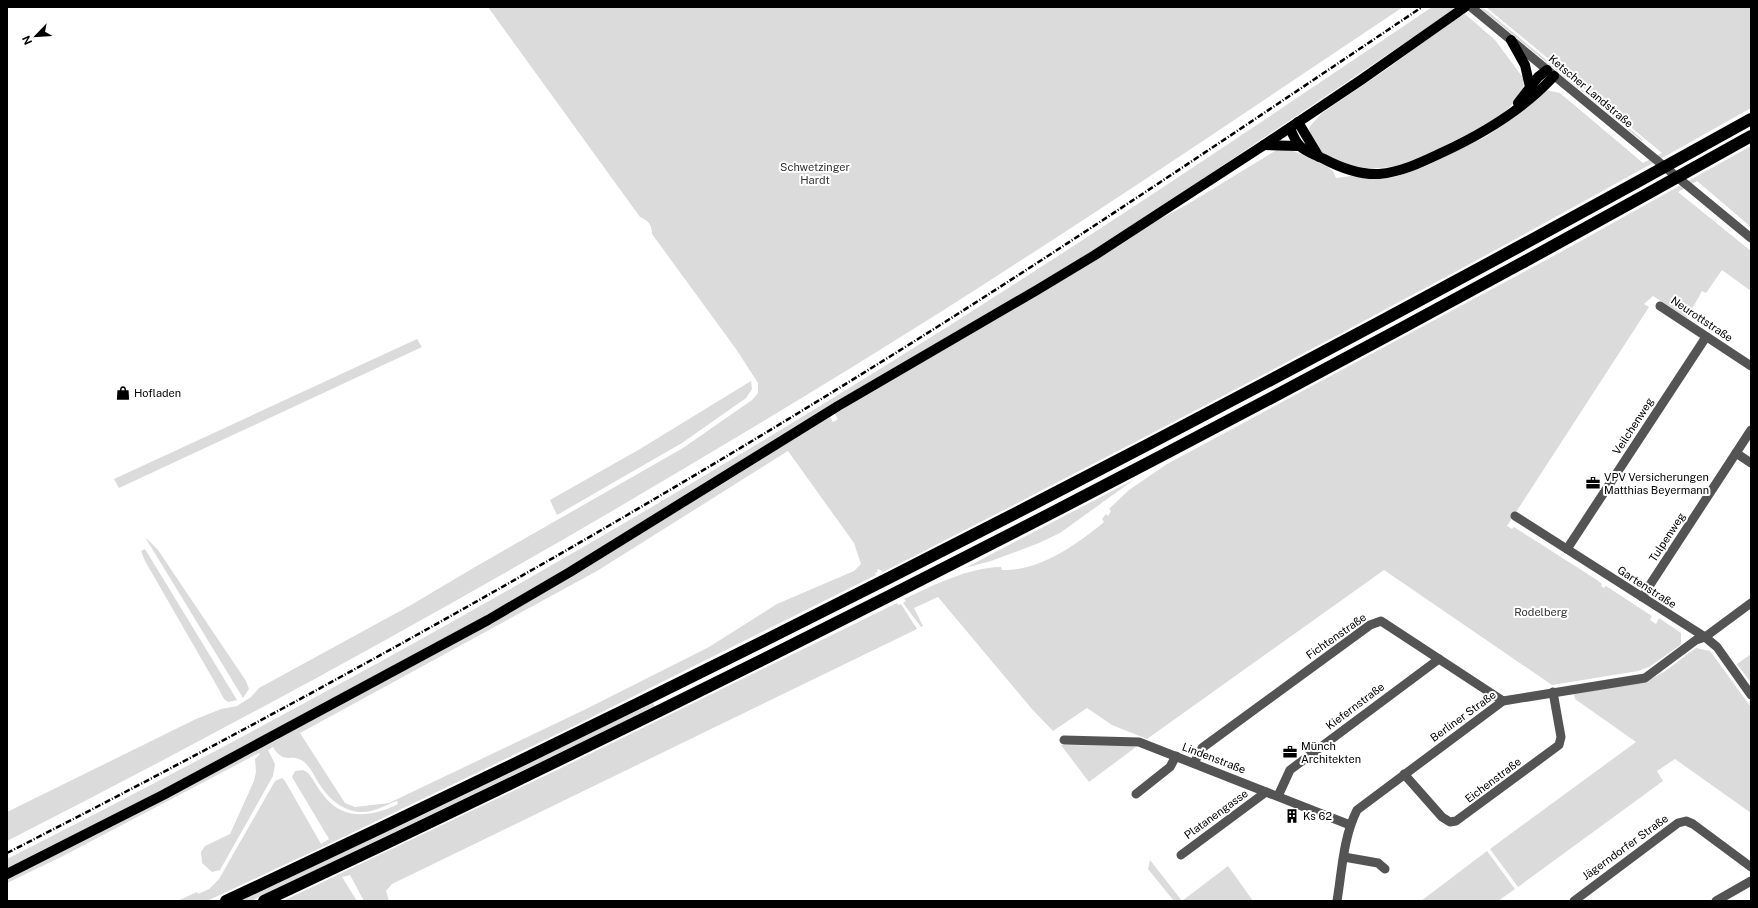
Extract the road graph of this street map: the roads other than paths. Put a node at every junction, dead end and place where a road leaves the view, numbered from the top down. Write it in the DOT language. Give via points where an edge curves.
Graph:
graph roads {
  1 [pos="1470,8"];
  2 [pos="1511,40"];
  3 [pos="1551,73"];
  4 [pos="1530,87"];
  5 [pos="1511,112"];
  6 [pos="1751,119"];
  7 [pos="1294,125"];
  8 [pos="1751,136"];
  9 [pos="1264,145"];
  10 [pos="1298,146"];
  11 [pos="1319,157"];
  12 [pos="1751,238"];
  13 [pos="1660,306"];
  14 [pos="1706,337"];
  15 [pos="1751,366"];
  16 [pos="1751,430"];
  17 [pos="1736,453"];
  18 [pos="1751,463"];
  19 [pos="1515,516"];
  20 [pos="1567,549"];
  21 [pos="1642,597"];
  22 [pos="1751,603"];
  23 [pos="1705,637"];
  24 [pos="1439,659"];
  25 [pos="1553,692"];
  26 [pos="1751,695"];
  27 [pos="1503,701"];
  28 [pos="1064,740"];
  29 [pos="1176,756"];
  30 [pos="1194,763"];
  31 [pos="1404,774"];
  32 [pos="1266,792"];
  33 [pos="1136,794"];
  34 [pos="1278,796"];
  35 [pos="1350,825"];
  36 [pos="1181,855"];
  37 [pos="1344,857"];
  38 [pos="1751,867"];
  39 [pos="1386,869"];
  40 [pos="7,874"];
  41 [pos="1751,881"];
  42 [pos="226,901"];
  43 [pos="264,901"];
  44 [pos="1337,901"];
  45 [pos="1574,901"];
  46 [pos="1716,901"];
  1 -- 2 [label="street, Ketscher Landstraße"];
  1 -- 7 [label="main road"];
  2 -- 3 [label="street, Ketscher Landstraße"];
  2 -- 4 [label="main road" via="1527,69"];
  3 -- 4 [label="main road" via="1538,77"];
  3 -- 5 [label="main road" via="1523,104"];
  3 -- 12 [label="street, Ketscher Landstraße"];
  4 -- 5 [label="main road"];
  5 -- 11 [label="main road" via="1475,137 1401,170 1379,174 1363,173"];
  6 -- 42 [label="highway" via="1337,346 885,580 478,782"];
  7 -- 9 [label="main road"];
  7 -- 10 [label="main road"];
  7 -- 11 [label="main road"];
  8 -- 43 [label="highway" via="1358,351 895,593 604,738"];
  9 -- 10 [label="main road"];
  9 -- 40 [label="main road" via="1050,282 838,406 527,598 163,795"];
  10 -- 11 [label="main road"];
  13 -- 14 [label="street, Neurottstraße"];
  14 -- 15 [label="street, Neurottstraße"];
  14 -- 20 [label="street, Veilchenweg"];
  16 -- 17 [label="street, Tulpenweg"];
  17 -- 18 [label="street"];
  17 -- 21 [label="street, Tulpenweg"];
  19 -- 20 [label="street, Gartenstraße"];
  20 -- 21 [label="street, Gartenstraße"];
  21 -- 23 [label="street, Gartenstraße"];
  22 -- 23 [label="street, Berliner Straße"];
  23 -- 25 [label="street, Berliner Straße" via="1696,640 1645,678"];
  23 -- 26 [label="street, Gartenstraße" via="1717,647"];
  24 -- 27 [label="street, Fichtenstraße"];
  24 -- 30 [label="street, Fichtenstraße" via="1380,621 1370,625 1202,748"];
  24 -- 34 [label="street, Kiefernstraße" via="1290,770"];
  25 -- 27 [label="street, Berliner Straße"];
  25 -- 31 [label="street, Eichenstraße" via="1561,737 1559,745 1456,821 1450,822 1442,817"];
  27 -- 31 [label="street, Berliner Straße"];
  28 -- 29 [label="street, Lindenstraße" via="1138,742"];
  29 -- 30 [label="street, Lindenstraße"];
  29 -- 33 [label="street" via="1170,767"];
  30 -- 32 [label="street, Lindenstraße"];
  31 -- 35 [label="street, Berliner Straße" via="1357,810"];
  32 -- 34 [label="street, Lindenstraße"];
  32 -- 36 [label="street, Platanengasse"];
  34 -- 35 [label="street, Lindenstraße"];
  35 -- 37 [label="street, Berliner Straße"];
  37 -- 39 [label="street" via="1378,863"];
  37 -- 44 [label="street, Berliner Straße"];
  38 -- 45 [label="street, Jägerndorfer Straße" via="1693,824 1678,823"];
  41 -- 46 [label="street"];
}
